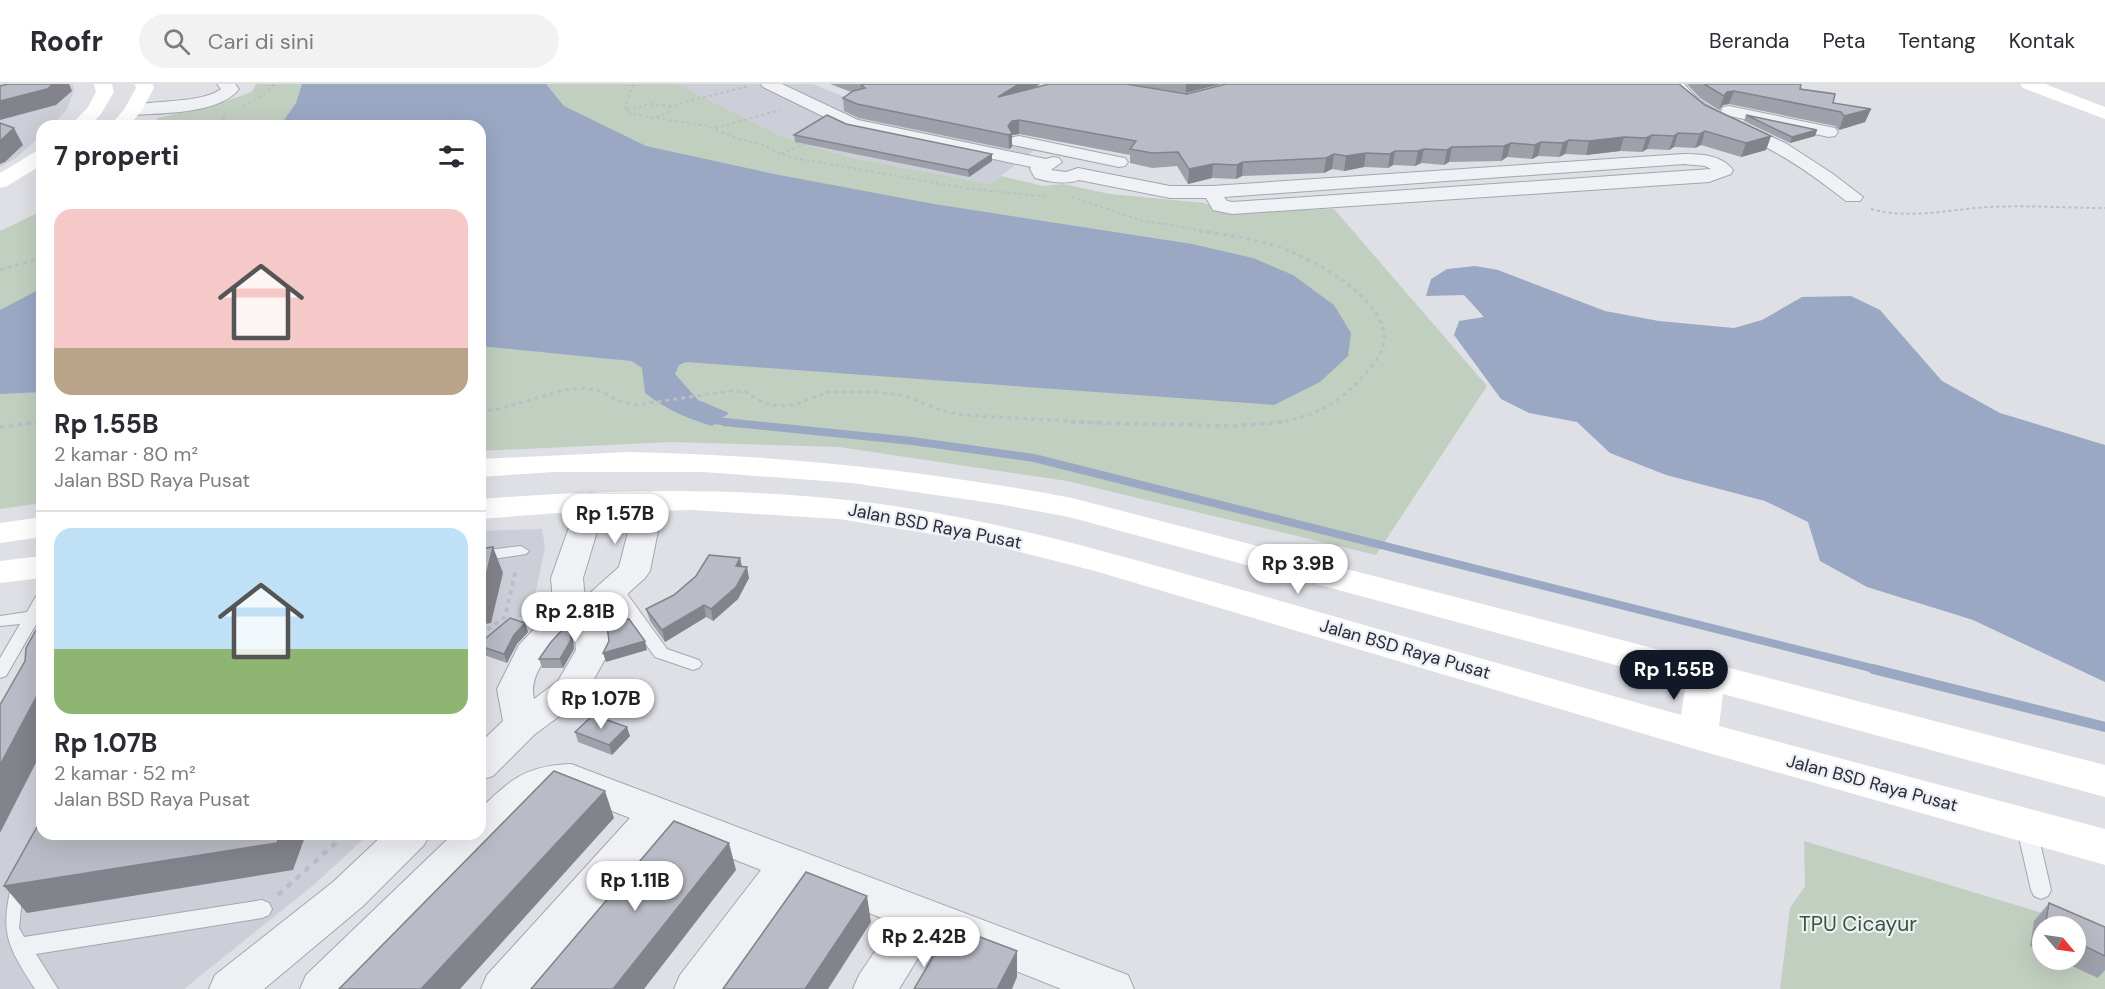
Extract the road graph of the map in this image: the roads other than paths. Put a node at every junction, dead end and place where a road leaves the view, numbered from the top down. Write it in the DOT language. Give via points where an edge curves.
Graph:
graph roads {
  1 [pos="103,84"];
  2 [pos="144,84"];
  3 [pos="225,84"];
  4 [pos="769,84"];
  5 [pos="1676,84"];
  6 [pos="2029,84"];
  7 [pos="1697,104"];
  8 [pos="133,110"];
  9 [pos="877,112"];
  10 [pos="2105,113"];
  11 [pos="85,120"];
  12 [pos="124,120"];
  13 [pos="932,124"];
  14 [pos="1829,132"];
  15 [pos="911,135"];
  16 [pos="36,160"];
  17 [pos="1119,162"];
  18 [pos="0,182"];
  19 [pos="1212,192"];
  20 [pos="1853,197"];
  21 [pos="486,468"];
  22 [pos="650,501"];
  23 [pos="591,502"];
  24 [pos="486,509"];
  25 [pos="36,528"];
  26 [pos="0,533"];
  27 [pos="521,551"];
  28 [pos="486,555"];
  29 [pos="36,568"];
  30 [pos="0,572"];
  31 [pos="595,596"];
  32 [pos="36,610"];
  33 [pos="32,617"];
  34 [pos="0,621"];
  35 [pos="36,660"];
  36 [pos="693,664"];
  37 [pos="1706,674"];
  38 [pos="10,683"];
  39 [pos="522,725"];
  40 [pos="1698,735"];
  41 [pos="486,760"];
  42 [pos="2105,781"];
  43 [pos="658,813"];
  44 [pos="2026,825"];
  45 [pos="486,826"];
  46 [pos="404,840"];
  47 [pos="472,840"];
  48 [pos="2105,847"];
  49 [pos="29,862"];
  50 [pos="789,864"];
  51 [pos="2040,890"];
  52 [pos="262,909"];
  53 [pos="922,915"];
  54 [pos="19,947"];
  55 [pos="1063,980"];
  56 [pos="47,989"];
  57 [pos="231,989"];
  58 [pos="322,989"];
  59 [pos="503,989"];
  60 [pos="696,989"];
  61 [pos="875,989"];
  62 [pos="1112,989"];
  1 -- 11 [label="main road" via="105,92"];
  2 -- 8 [label="main road"];
  3 -- 8 [label="street" via="231,89 229,92 210,100"];
  4 -- 15 [label="street" via="853,124"];
  5 -- 7 [label="street" via="1679,92"];
  6 -- 10 [label="main road"];
  7 -- 14 [label="street"];
  7 -- 20 [label="street" via="1732,126 1779,147"];
  8 -- 12 [label="main road"];
  9 -- 13 [label="street"];
  13 -- 15 [label="street"];
  13 -- 17 [label="street"];
  15 -- 19 [label="street" via="1045,164 1039,169 1053,178 1078,174 1170,192"];
  16 -- 18 [label="main road"];
  19 -- 19 [label="street" via="1684,159 1710,161 1724,171 1709,176 1232,208 1220,206"];
  21 -- 37 [label="main road, Jalan BSD Raya Pusat" via="619,461 709,464 818,470 986,490 1072,508"];
  22 -- 23 [label="main road, Jalan BSD Raya Pusat"];
  22 -- 31 [label="street" via="634,571"];
  22 -- 40 [label="main road, Jalan BSD Raya Pusat" via="839,509 981,532 1205,590"];
  23 -- 24 [label="main road, Jalan BSD Raya Pusat"];
  23 -- 31 [label="street" via="567,578"];
  25 -- 26 [label="main road"];
  27 -- 28 [label="lane"];
  29 -- 30 [label="main road"];
  31 -- 36 [label="lane" via="661,652"];
  31 -- 39 [label="street" via="590,622 592,650 571,690"];
  31 -- 39 [label="street" via="562,619 531,654 514,689"];
  32 -- 33 [label="lane"];
  33 -- 34 [label="lane"];
  33 -- 38 [label="lane"];
  35 -- 38 [label="street"];
  37 -- 40 [label="main road"];
  37 -- 42 [label="main road, Jalan BSD Raya Pusat"];
  39 -- 41 [label="street"];
  40 -- 44 [label="main road, Jalan BSD Raya Pusat"];
  43 -- 45 [label="street" via="571,779 545,780 521,793"];
  43 -- 50 [label="street"];
  43 -- 59 [label="street"];
  44 -- 48 [label="main road, Jalan BSD Raya Pusat"];
  44 -- 51 [label="lane"];
  46 -- 57 [label="street" via="348,894"];
  47 -- 58 [label="street"];
  49 -- 54 [label="lane" via="12,899 8,930"];
  50 -- 53 [label="street"];
  50 -- 60 [label="street"];
  52 -- 54 [label="lane"];
  53 -- 55 [label="street"];
  53 -- 61 [label="street"];
  54 -- 56 [label="lane"];
  55 -- 62 [label="street"];
}
